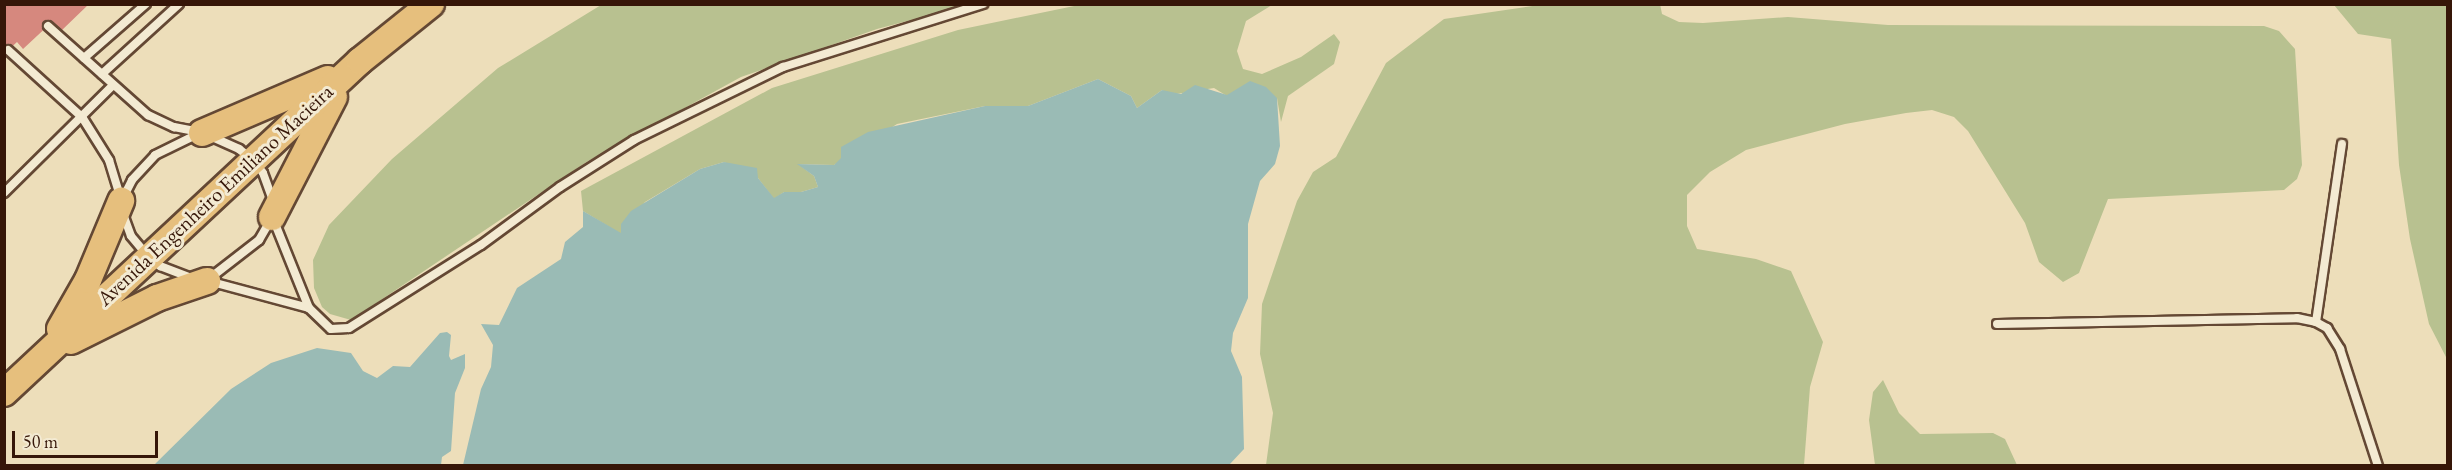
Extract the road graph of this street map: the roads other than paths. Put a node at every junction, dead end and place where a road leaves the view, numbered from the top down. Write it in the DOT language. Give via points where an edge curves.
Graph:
graph roads {
  1 [pos="146,4"];
  2 [pos="179,4"];
  3 [pos="431,4"];
  4 [pos="983,4"];
  5 [pos="48,26"];
  6 [pos="8,50"];
  7 [pos="84,58"];
  8 [pos="360,61"];
  9 [pos="102,74"];
  10 [pos="113,85"];
  11 [pos="82,117"];
  12 [pos="202,133"];
  13 [pos="2342,144"];
  14 [pos="253,160"];
  15 [pos="6,189"];
  16 [pos="121,201"];
  17 [pos="272,217"];
  18 [pos="148,256"];
  19 [pos="207,281"];
  20 [pos="309,308"];
  21 [pos="2316,322"];
  22 [pos="1997,324"];
  23 [pos="44,355"];
  24 [pos="4,393"];
  25 [pos="2378,465"];
  1 -- 7 [label="lane"];
  2 -- 9 [label="lane"];
  3 -- 8 [label="highway, Avenida Engenheiro Emiliano Macieira"];
  4 -- 20 [label="lane" via="783,67 634,140 560,187 481,245 349,328 331,329"];
  5 -- 7 [label="lane"];
  6 -- 11 [label="lane"];
  7 -- 9 [label="lane"];
  8 -- 12 [label="highway" via="313,87"];
  8 -- 14 [label="highway, Avenida Engenheiro Emiliano Macieira"];
  8 -- 17 [label="highway" via="316,126"];
  9 -- 10 [label="lane"];
  10 -- 11 [label="lane"];
  10 -- 12 [label="lane" via="161,122"];
  11 -- 15 [label="lane"];
  11 -- 16 [label="lane" via="109,160"];
  12 -- 14 [label="lane" via="229,143"];
  12 -- 16 [label="lane" via="155,155 132,180"];
  13 -- 21 [label="lane"];
  14 -- 17 [label="lane" via="272,192"];
  14 -- 18 [label="highway, Avenida Engenheiro Emiliano Macieira"];
  16 -- 18 [label="lane" via="132,236"];
  16 -- 23 [label="highway" via="88,280"];
  17 -- 19 [label="lane" via="259,240"];
  17 -- 20 [label="lane"];
  18 -- 19 [label="lane" via="181,276"];
  18 -- 23 [label="highway, Avenida Engenheiro Emiliano Macieira"];
  19 -- 20 [label="lane"];
  19 -- 23 [label="highway" via="123,313"];
  21 -- 22 [label="lane" via="2297,318"];
  21 -- 25 [label="lane" via="2327,328 2340,349"];
  23 -- 24 [label="highway, Avenida Engenheiro Emiliano Macieira"];
}
